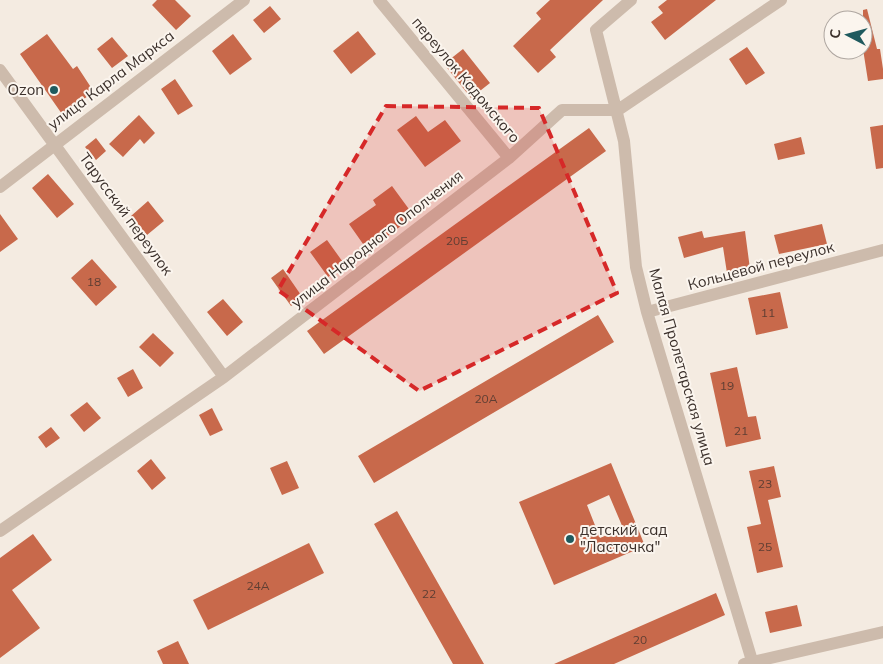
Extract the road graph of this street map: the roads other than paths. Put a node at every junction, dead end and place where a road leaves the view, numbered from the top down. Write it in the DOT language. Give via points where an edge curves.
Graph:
graph roads {
  1 [pos="244,0"];
  2 [pos="379,0"];
  3 [pos="631,0"];
  4 [pos="781,0"];
  5 [pos="0,70"];
  6 [pos="618,110"];
  7 [pos="55,143"];
  8 [pos="509,158"];
  9 [pos="0,187"];
  10 [pos="883,250"];
  11 [pos="647,312"];
  12 [pos="224,378"];
  13 [pos="0,531"];
  14 [pos="883,632"];
  15 [pos="749,663"];
  1 -- 7 [label="street, улица Карла Маркса"];
  2 -- 8 [label="street, переулок Кадомского"];
  3 -- 6 [label="street, Малая Пролетарская улица" via="596,30"];
  4 -- 6 [label="street"];
  5 -- 7 [label="street, Тарусский переулок"];
  6 -- 8 [label="street, улица Народного Ополчения" via="562,110"];
  6 -- 11 [label="street, Малая Пролетарская улица" via="636,267"];
  7 -- 9 [label="street, улица Карла Маркса"];
  7 -- 12 [label="street, Тарусский переулок"];
  8 -- 12 [label="street, улица Народного Ополчения"];
  10 -- 11 [label="street, Кольцевой переулок"];
  11 -- 15 [label="street, Малая Пролетарская улица"];
  12 -- 13 [label="street, улица Народного Ополчения"];
  14 -- 15 [label="street"];
}
